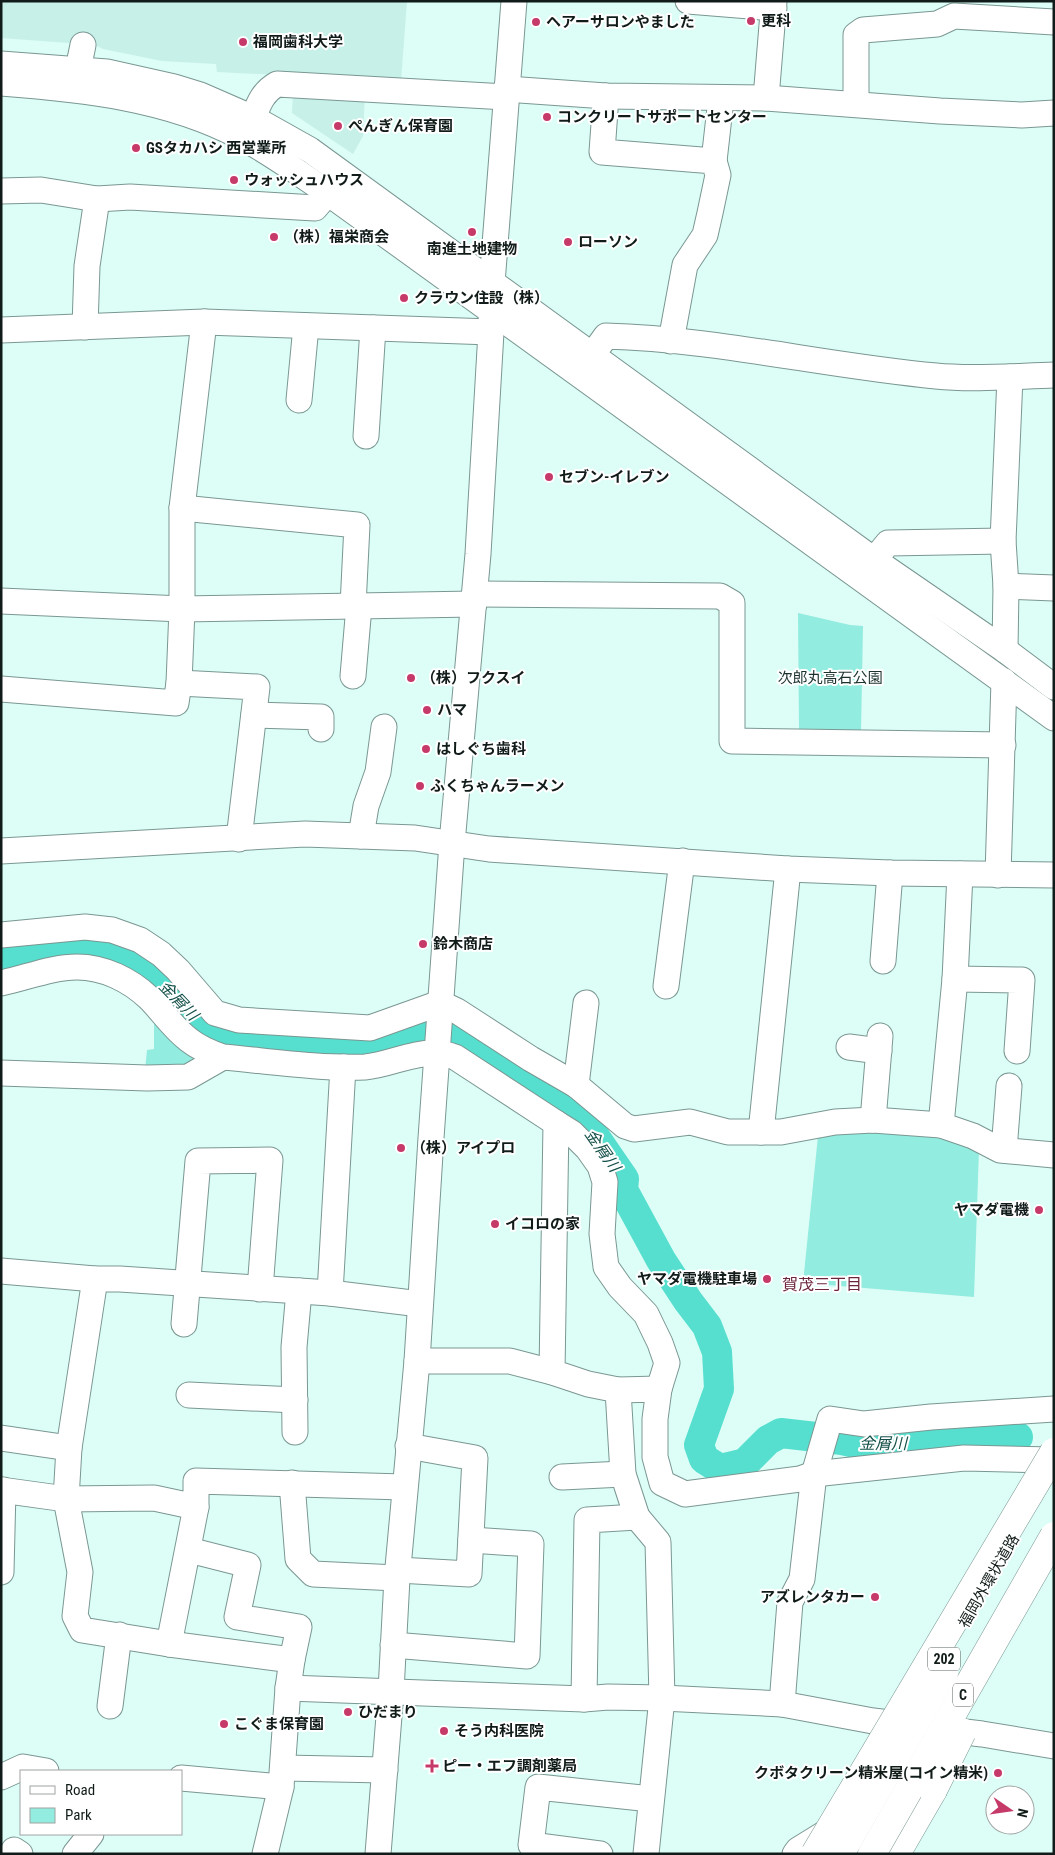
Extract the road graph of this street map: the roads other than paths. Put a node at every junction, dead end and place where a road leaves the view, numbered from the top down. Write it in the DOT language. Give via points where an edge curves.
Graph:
graph roads {
  1 [pos="514,1"];
  2 [pos="688,1"];
  3 [pos="774,4"];
  4 [pos="1054,22"];
  5 [pos="1,64"];
  6 [pos="78,67"];
  7 [pos="1,83"];
  8 [pos="506,93"];
  9 [pos="606,96"];
  10 [pos="766,98"];
  11 [pos="721,99"];
  12 [pos="856,104"];
  13 [pos="1054,113"];
  14 [pos="253,118"];
  15 [pos="714,160"];
  16 [pos="1,191"];
  17 [pos="328,193"];
  18 [pos="97,199"];
  19 [pos="492,283"];
  20 [pos="204,322"];
  21 [pos="491,322"];
  22 [pos="306,326"];
  23 [pos="85,327"];
  24 [pos="373,328"];
  25 [pos="1,330"];
  26 [pos="671,341"];
  27 [pos="593,354"];
  28 [pos="1054,376"];
  29 [pos="1010,377"];
  30 [pos="299,400"];
  31 [pos="366,436"];
  32 [pos="182,508"];
  33 [pos="1003,541"];
  34 [pos="874,560"];
  35 [pos="1006,586"];
  36 [pos="1054,588"];
  37 [pos="474,599"];
  38 [pos="1,601"];
  39 [pos="356,606"];
  40 [pos="182,609"];
  41 [pos="1005,650"];
  42 [pos="353,676"];
  43 [pos="1004,681"];
  44 [pos="179,683"];
  45 [pos="1054,687"];
  46 [pos="1,689"];
  47 [pos="254,715"];
  48 [pos="1054,718"];
  49 [pos="384,727"];
  50 [pos="321,729"];
  51 [pos="1003,745"];
  52 [pos="361,836"];
  53 [pos="239,839"];
  54 [pos="452,843"];
  55 [pos="1,851"];
  56 [pos="682,861"];
  57 [pos="788,869"];
  58 [pos="890,873"];
  59 [pos="960,874"];
  60 [pos="998,875"];
  61 [pos="1054,875"];
  62 [pos="1,934"];
  63 [pos="882,961"];
  64 [pos="955,979"];
  65 [pos="1,983"];
  66 [pos="666,986"];
  67 [pos="586,1003"];
  68 [pos="440,1004"];
  69 [pos="849,1047"];
  70 [pos="1017,1051"];
  71 [pos="438,1052"];
  72 [pos="223,1057"];
  73 [pos="343,1067"];
  74 [pos="1,1073"];
  75 [pos="576,1085"];
  76 [pos="1010,1086"];
  77 [pos="873,1120"];
  78 [pos="556,1123"];
  79 [pos="941,1125"];
  80 [pos="761,1132"];
  81 [pos="1004,1150"];
  82 [pos="1054,1155"];
  83 [pos="1,1271"];
  84 [pos="95,1280"];
  85 [pos="186,1283"];
  86 [pos="260,1289"];
  87 [pos="299,1291"];
  88 [pos="330,1293"];
  89 [pos="420,1304"];
  90 [pos="184,1324"];
  91 [pos="417,1361"];
  92 [pos="552,1372"];
  93 [pos="659,1389"];
  94 [pos="618,1390"];
  95 [pos="189,1395"];
  96 [pos="295,1400"];
  97 [pos="1054,1409"];
  98 [pos="295,1432"];
  99 [pos="1,1438"];
  100 [pos="408,1446"];
  101 [pos="69,1448"];
  102 [pos="1054,1452"];
  103 [pos="1054,1460"];
  104 [pos="816,1465"];
  105 [pos="1054,1466"];
  106 [pos="623,1474"];
  107 [pos="562,1477"];
  108 [pos="1054,1480"];
  109 [pos="292,1483"];
  110 [pos="404,1487"];
  111 [pos="2,1490"];
  112 [pos="66,1499"];
  113 [pos="196,1507"];
  114 [pos="637,1517"];
  115 [pos="1054,1536"];
  116 [pos="471,1540"];
  117 [pos="1054,1544"];
  118 [pos="189,1550"];
  119 [pos="1054,1552"];
  120 [pos="1,1572"];
  121 [pos="397,1574"];
  122 [pos="119,1635"];
  123 [pos="169,1644"];
  124 [pos="393,1645"];
  125 [pos="292,1660"];
  126 [pos="288,1688"];
  127 [pos="391,1691"];
  128 [pos="662,1698"];
  129 [pos="584,1699"];
  130 [pos="782,1704"];
  131 [pos="110,1706"];
  132 [pos="907,1725"];
  133 [pos="948,1730"];
  134 [pos="1054,1746"];
  135 [pos="38,1770"];
  136 [pos="385,1770"];
  137 [pos="1,1777"];
  138 [pos="182,1778"];
  139 [pos="282,1778"];
  140 [pos="651,1799"];
  141 [pos="862,1812"];
  142 [pos="90,1835"];
  143 [pos="531,1849"];
  144 [pos="13,1854"];
  145 [pos="20,1854"];
  146 [pos="75,1854"];
  147 [pos="265,1854"];
  148 [pos="378,1854"];
  149 [pos="600,1854"];
  150 [pos="646,1854"];
  151 [pos="795,1854"];
  152 [pos="815,1854"];
  153 [pos="838,1854"];
  154 [pos="872,1854"];
  155 [pos="879,1854"];
  156 [pos="896,1854"];
  1 -- 8 [label="street"];
  2 -- 3 [label="street"];
  3 -- 10 [label="street"];
  4 -- 12 [label="street" via="954,16 937,24 863,30 856,35"];
  5 -- 6 [label="street"];
  6 -- 7 [label="street"];
  6 -- 14 [label="street" via="174,87"];
  6 -- 17 [label="street" via="158,106 192,116 241,137"];
  8 -- 9 [label="street"];
  8 -- 14 [label="street" via="277,84 268,89"];
  8 -- 19 [label="street"];
  9 -- 11 [label="street"];
  9 -- 15 [label="street" via="602,152"];
  10 -- 11 [label="street"];
  10 -- 12 [label="street"];
  11 -- 15 [label="street"];
  12 -- 13 [label="street" via="1022,115"];
  14 -- 19 [label="street" via="310,150"];
  15 -- 26 [label="street" via="718,175 705,235 685,265"];
  16 -- 18 [label="street" via="41,190"];
  17 -- 18 [label="street" via="315,208 130,196"];
  17 -- 21 [label="street"];
  18 -- 23 [label="street" via="87,266"];
  19 -- 21 [label="street"];
  19 -- 27 [label="street"];
  20 -- 22 [label="street"];
  20 -- 23 [label="street"];
  20 -- 32 [label="street"];
  21 -- 24 [label="street"];
  21 -- 37 [label="street"];
  21 -- 43 [label="street"];
  22 -- 24 [label="street"];
  22 -- 30 [label="street"];
  23 -- 25 [label="street"];
  24 -- 31 [label="street"];
  26 -- 27 [label="street" via="606,336"];
  26 -- 29 [label="street" via="938,376"];
  27 -- 34 [label="street"];
  28 -- 29 [label="street"];
  29 -- 33 [label="street"];
  32 -- 39 [label="street" via="357,525"];
  32 -- 40 [label="street"];
  33 -- 34 [label="street" via="888,543"];
  33 -- 35 [label="street"];
  34 -- 41 [label="street"];
  35 -- 36 [label="street"];
  35 -- 41 [label="street"];
  37 -- 39 [label="street"];
  37 -- 51 [label="street" via="720,596 732,603 732,741"];
  37 -- 54 [label="street"];
  38 -- 40 [label="street"];
  39 -- 40 [label="street"];
  39 -- 42 [label="street"];
  40 -- 44 [label="street"];
  41 -- 45 [label="street"];
  43 -- 48 [label="street"];
  43 -- 51 [label="street"];
  44 -- 46 [label="street" via="176,703"];
  44 -- 47 [label="street" via="257,687"];
  47 -- 50 [label="street" via="321,717"];
  47 -- 53 [label="street"];
  49 -- 52 [label="street" via="378,772 366,806"];
  51 -- 60 [label="street"];
  52 -- 53 [label="street" via="305,834"];
  52 -- 54 [label="street"];
  53 -- 55 [label="street"];
  54 -- 56 [label="street" via="489,849"];
  54 -- 68 [label="street"];
  56 -- 57 [label="street"];
  56 -- 66 [label="street"];
  57 -- 58 [label="street"];
  57 -- 80 [label="street"];
  58 -- 59 [label="street"];
  58 -- 63 [label="street"];
  59 -- 60 [label="street"];
  59 -- 64 [label="street"];
  60 -- 61 [label="street"];
  62 -- 68 [label="street" via="85,927 112,930 140,940 178,970 215,1013 239,1020 370,1028"];
  64 -- 70 [label="street" via="1022,980"];
  64 -- 79 [label="street"];
  65 -- 72 [label="street" via="76,967 109,973 129,982 150,999 189,1040"];
  67 -- 75 [label="street"];
  68 -- 71 [label="street"];
  68 -- 75 [label="street" via="457,1010"];
  69 -- 77 [label="street" via="880,1044"];
  71 -- 73 [label="street" via="392,1063"];
  71 -- 78 [label="street" via="455,1057"];
  71 -- 89 [label="street"];
  72 -- 73 [label="street"];
  72 -- 74 [label="street" via="188,1077"];
  73 -- 88 [label="street"];
  75 -- 80 [label="street" via="625,1126 634,1129 690,1122 728,1132"];
  76 -- 81 [label="street"];
  77 -- 79 [label="street"];
  77 -- 80 [label="street"];
  78 -- 92 [label="street"];
  78 -- 93 [label="street" via="572,1133 600,1166 605,1182 602,1234 606,1267 620,1288 646,1314 660,1343 667,1363"];
  79 -- 81 [label="street"];
  81 -- 82 [label="street"];
  83 -- 84 [label="street"];
  84 -- 85 [label="street"];
  84 -- 101 [label="street"];
  85 -- 86 [label="street"];
  85 -- 86 [label="street" via="198,1161 270,1160"];
  85 -- 90 [label="street"];
  86 -- 87 [label="street"];
  87 -- 88 [label="street"];
  87 -- 96 [label="street" via="294,1348"];
  88 -- 89 [label="street"];
  89 -- 91 [label="street"];
  91 -- 92 [label="street" via="510,1361"];
  91 -- 100 [label="street"];
  92 -- 94 [label="street"];
  93 -- 94 [label="street"];
  93 -- 104 [label="street" via="655,1457 662,1483 685,1494 800,1479"];
  94 -- 106 [label="street"];
  95 -- 96 [label="street"];
  96 -- 98 [label="street"];
  97 -- 104 [label="street" via="864,1424 830,1419"];
  99 -- 101 [label="street"];
  100 -- 110 [label="street"];
  100 -- 116 [label="street" via="475,1458"];
  101 -- 112 [label="street"];
  102 -- 152 [label="highway, bridge"];
  103 -- 104 [label="street" via="964,1458"];
  104 -- 130 [label="street" via="802,1579 790,1602"];
  105 -- 132 [label="highway, 福岡外環状道路 / 202"];
  106 -- 107 [label="street"];
  106 -- 114 [label="street"];
  108 -- 153 [label="highway, C, bridge"];
  109 -- 110 [label="street"];
  109 -- 113 [label="street" via="196,1481"];
  109 -- 121 [label="street" via="298,1559 313,1574"];
  110 -- 121 [label="street"];
  111 -- 112 [label="street"];
  111 -- 120 [label="street"];
  112 -- 113 [label="street" via="154,1498"];
  112 -- 122 [label="street" via="80,1572 75,1616 82,1630"];
  113 -- 118 [label="street"];
  114 -- 128 [label="street" via="658,1542"];
  114 -- 129 [label="street" via="587,1520"];
  115 -- 154 [label="highway, C, bridge"];
  116 -- 121 [label="street" via="469,1574"];
  116 -- 124 [label="street" via="531,1544 527,1656"];
  117 -- 133 [label="highway, 202"];
  118 -- 123 [label="street"];
  118 -- 125 [label="street" via="248,1565 237,1617 299,1627"];
  119 -- 156 [label="highway, bridge" via="933,1790"];
  121 -- 124 [label="street"];
  122 -- 123 [label="street"];
  122 -- 131 [label="street"];
  123 -- 125 [label="street"];
  124 -- 127 [label="street"];
  125 -- 126 [label="street"];
  126 -- 127 [label="street"];
  126 -- 139 [label="street"];
  127 -- 129 [label="street"];
  127 -- 136 [label="street"];
  128 -- 129 [label="street"];
  128 -- 130 [label="street"];
  128 -- 140 [label="street"];
  130 -- 132 [label="street"];
  132 -- 133 [label="street"];
  132 -- 141 [label="highway, 福岡外環状道路 / 202"];
  133 -- 134 [label="street"];
  133 -- 155 [label="highway, 202"];
  135 -- 137 [label="street" via="23,1768"];
  136 -- 139 [label="street"];
  136 -- 148 [label="street"];
  138 -- 139 [label="street"];
  139 -- 147 [label="street"];
  140 -- 143 [label="street" via="538,1787"];
  140 -- 150 [label="street"];
  141 -- 151 [label="street"];
  141 -- 153 [label="highway, 福岡外環状道路 / 202"];
  142 -- 146 [label="street"];
  143 -- 149 [label="street"];
  144 -- 145 [label="street" via="14,1850"];
}
